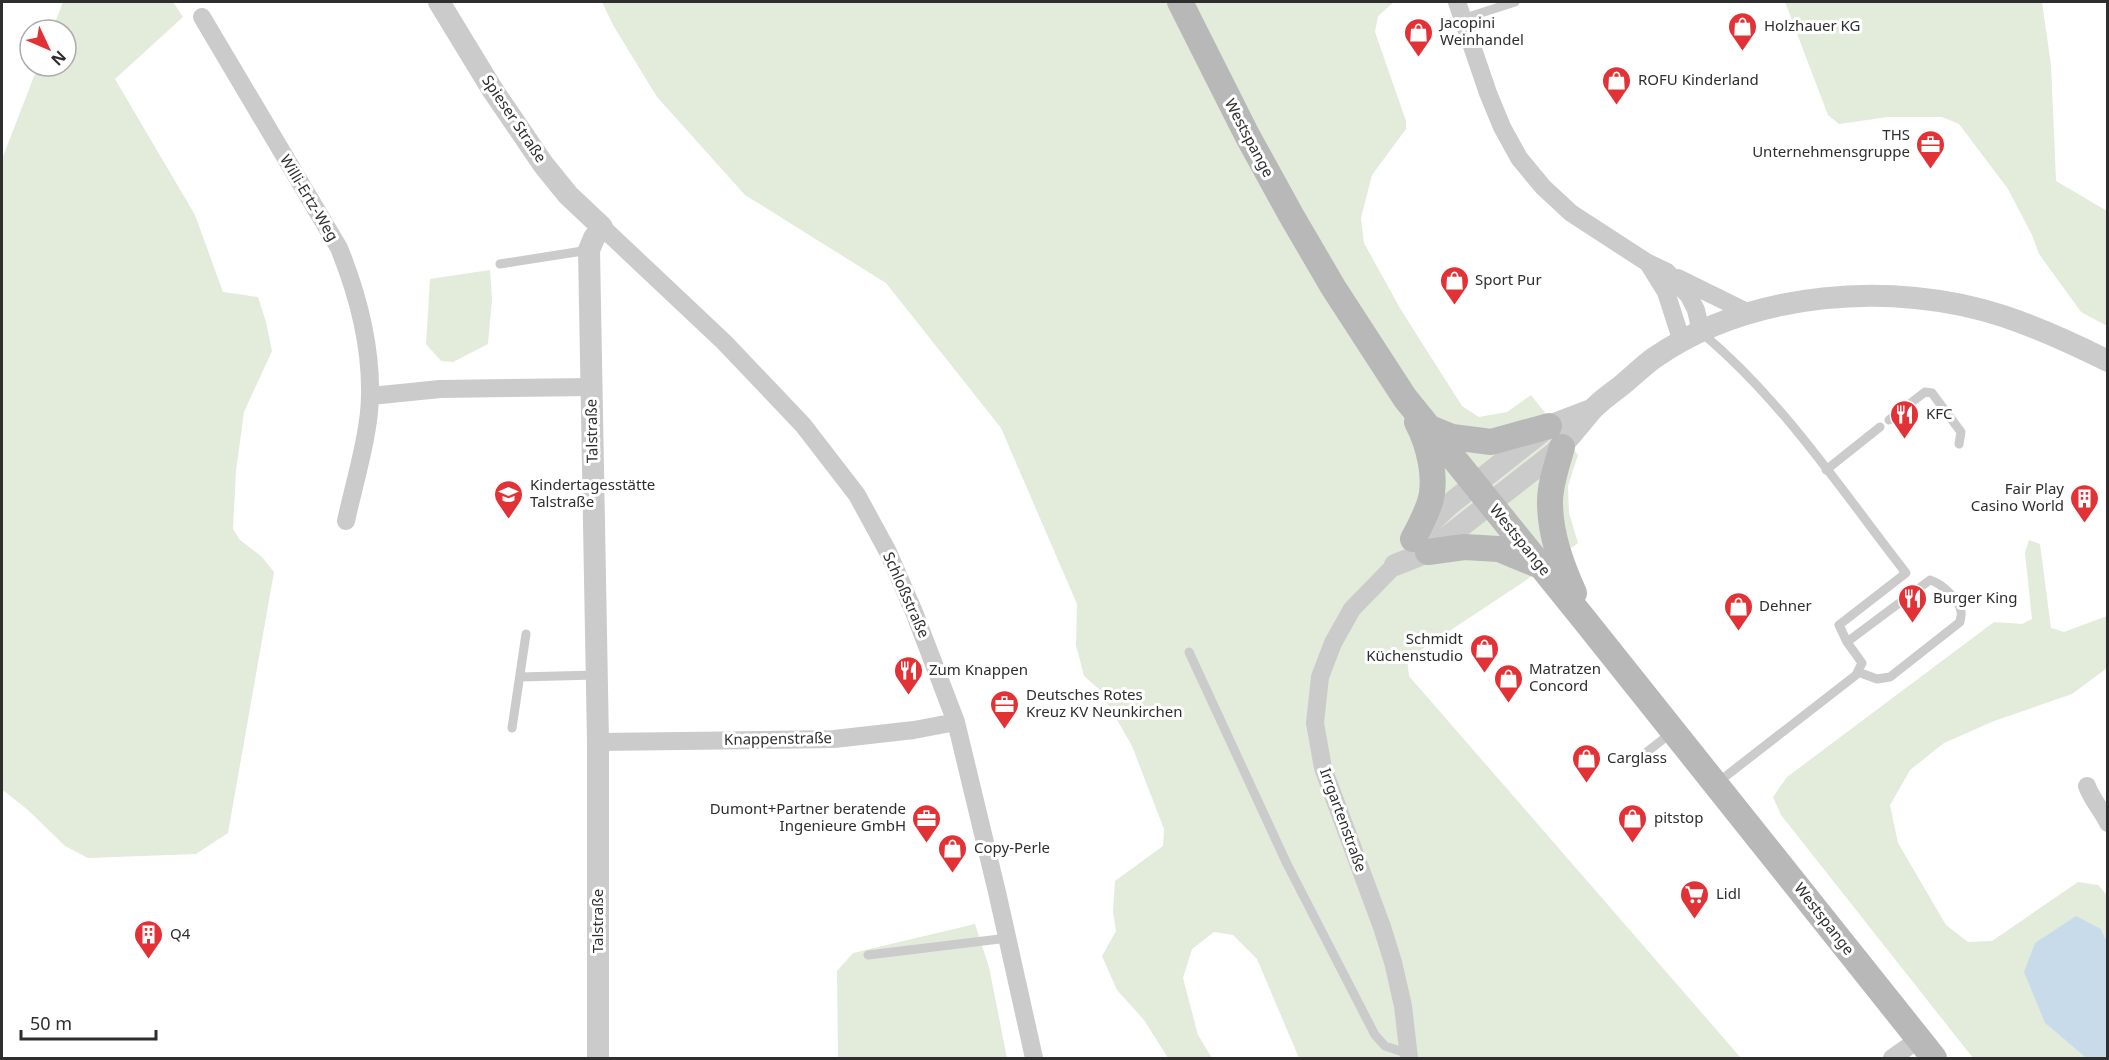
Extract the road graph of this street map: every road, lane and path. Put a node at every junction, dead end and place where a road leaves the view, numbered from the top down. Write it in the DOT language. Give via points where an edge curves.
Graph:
graph roads {
  1 [pos="439,2"];
  2 [pos="1180,2"];
  3 [pos="1515,2"];
  4 [pos="1459,10"];
  5 [pos="202,17"];
  6 [pos="602,227"];
  7 [pos="589,250"];
  8 [pos="1648,263"];
  9 [pos="500,264"];
  10 [pos="1667,273"];
  11 [pos="1749,313"];
  12 [pos="1691,337"];
  13 [pos="2108,361"];
  14 [pos="592,387"];
  15 [pos="370,396"];
  16 [pos="1405,398"];
  17 [pos="1889,420"];
  18 [pos="1880,427"];
  19 [pos="1429,428"];
  20 [pos="1555,436"];
  21 [pos="1959,444"];
  22 [pos="1826,470"];
  23 [pos="1483,493"];
  24 [pos="346,521"];
  25 [pos="1421,545"];
  26 [pos="1395,566"];
  27 [pos="1541,567"];
  28 [pos="1587,623"];
  29 [pos="526,634"];
  30 [pos="1847,642"];
  31 [pos="1189,652"];
  32 [pos="1858,672"];
  33 [pos="596,675"];
  34 [pos="520,677"];
  35 [pos="956,722"];
  36 [pos="512,728"];
  37 [pos="1673,732"];
  38 [pos="598,742"];
  39 [pos="1634,762"];
  40 [pos="1716,784"];
  41 [pos="2087,786"];
  42 [pos="2108,823"];
  43 [pos="1008,938"];
  44 [pos="868,955"];
  45 [pos="1926,1049"];
  46 [pos="1409,1057"];
  47 [pos="598,1059"];
  48 [pos="1034,1059"];
  49 [pos="1892,1059"];
  1 -- 6 [label="street, Spieser Straße" via="543,164"];
  2 -- 16 [label="main road, Westspange" via="1291,215"];
  3 -- 4 [label="lane"];
  4 -- 8 [label="street" via="1488,93 1519,158 1571,213"];
  5 -- 15 [label="street, Willi-Ertz-Weg" via="339,248 354,287 366,338"];
  6 -- 7 [label="street"];
  6 -- 35 [label="street, Schloßstraße" via="777,397 857,495 888,552"];
  7 -- 9 [label="lane"];
  7 -- 14 [label="street, Talstraße"];
  8 -- 10 [label="street"];
  8 -- 12 [label="street"];
  10 -- 11 [label="street"];
  10 -- 12 [label="street" via="1689,296 1696,310"];
  11 -- 12 [label="street"];
  11 -- 13 [label="street" via="1803,301 1905,297 2002,316"];
  12 -- 20 [label="street, Irrgartenstraße" via="1653,359 1593,410"];
  12 -- 22 [label="lane" via="1725,353 1762,390"];
  14 -- 15 [label="street" via="440,389"];
  14 -- 33 [label="street, Talstraße"];
  15 -- 24 [label="street, Willi-Ertz-Weg"];
  16 -- 19 [label="main road, Westspange"];
  16 -- 25 [label="main road" via="1424,435 1431,467 1430,503"];
  17 -- 21 [label="lane" via="1925,392 1932,393 1961,432"];
  18 -- 22 [label="lane"];
  19 -- 20 [label="main road" via="1452,437 1491,442"];
  19 -- 23 [label="main road, Westspange"];
  20 -- 23 [label="street, Irrgartenstraße"];
  20 -- 28 [label="main road" via="1552,529 1562,567"];
  22 -- 30 [label="lane" via="1906,573 1839,625"];
  23 -- 25 [label="street, Irrgartenstraße"];
  23 -- 27 [label="main road, Westspange"];
  25 -- 26 [label="street, Irrgartenstraße"];
  25 -- 27 [label="main road" via="1499,549"];
  26 -- 46 [label="street, Irrgartenstraße" via="1352,609 1332,643 1320,677 1315,723 1323,768 1393,962"];
  27 -- 28 [label="main road, Westspange"];
  28 -- 37 [label="main road, Westspange"];
  29 -- 34 [label="lane"];
  30 -- 32 [label="lane" via="1862,663"];
  30 -- 32 [label="lane" via="1930,579 1954,599 1961,611 1960,622 1890,677 1877,679"];
  31 -- 46 [label="lane" via="1287,864 1375,1035 1385,1046"];
  32 -- 40 [label="lane"];
  33 -- 34 [label="lane"];
  33 -- 38 [label="street, Talstraße"];
  34 -- 36 [label="lane"];
  35 -- 38 [label="street, Knappenstraße" via="834,739"];
  35 -- 43 [label="street, Schloßstraße"];
  37 -- 39 [label="lane"];
  37 -- 40 [label="main road, Westspange"];
  38 -- 47 [label="street, Talstraße"];
  40 -- 45 [label="main road, Westspange"];
  41 -- 42 [label="street"];
  43 -- 44 [label="lane"];
  43 -- 48 [label="street, Schloßstraße"];
  45 -- 49 [label="street"];
}
